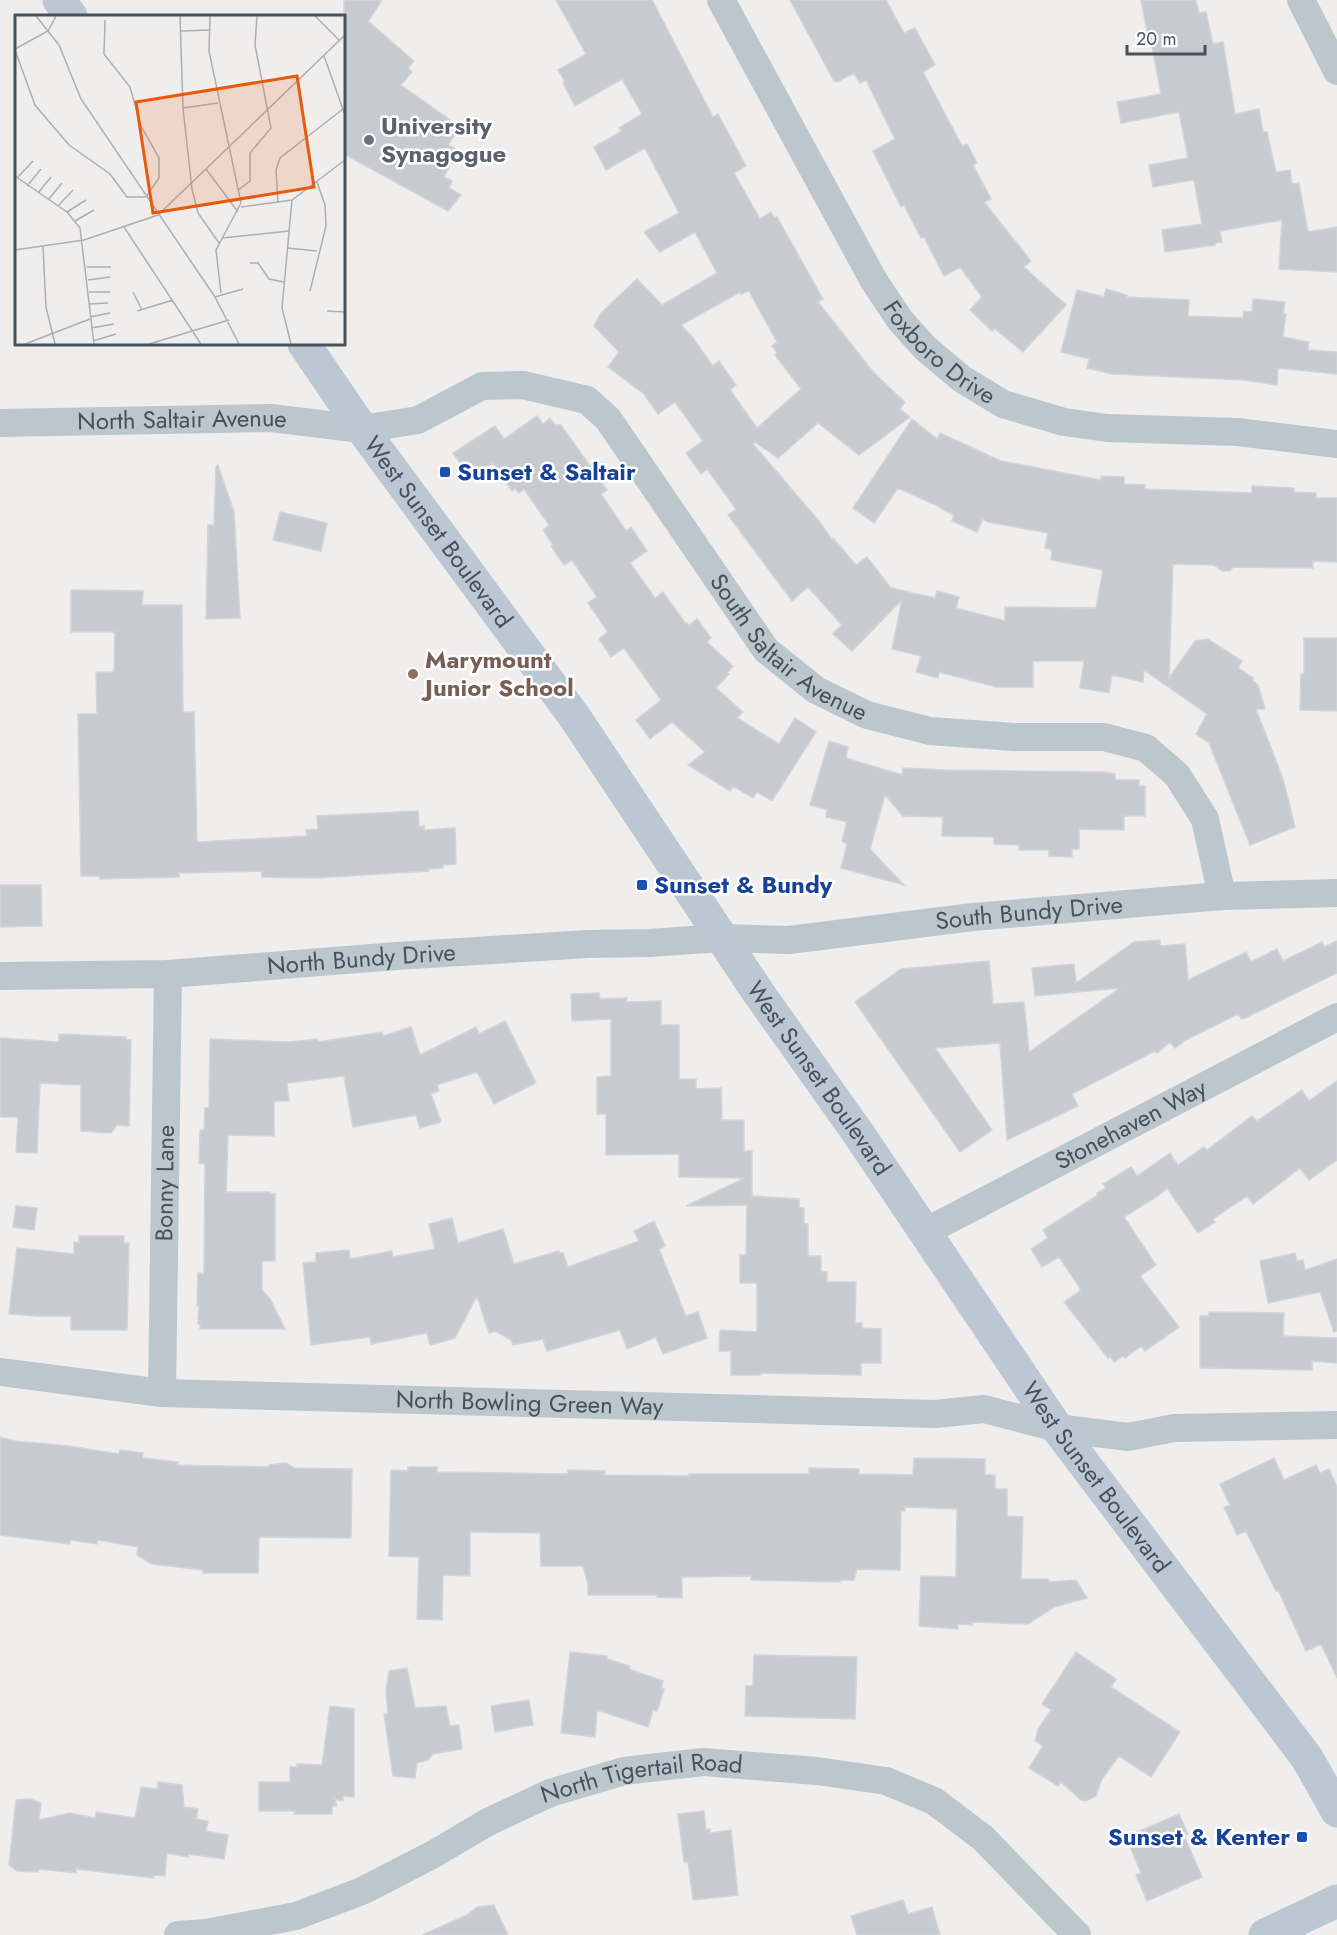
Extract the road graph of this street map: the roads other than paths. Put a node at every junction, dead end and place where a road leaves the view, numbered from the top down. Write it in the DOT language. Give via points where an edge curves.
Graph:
graph roads {
  1 [pos="59,0"];
  2 [pos="721,0"];
  3 [pos="1301,0"];
  4 [pos="70,15"];
  5 [pos="1337,71"];
  6 [pos="305,345"];
  7 [pos="0,423"];
  8 [pos="362,429"];
  9 [pos="1337,444"];
  10 [pos="1337,893"];
  11 [pos="1222,896"];
  12 [pos="722,938"];
  13 [pos="168,974"];
  14 [pos="0,976"];
  15 [pos="1337,1017"];
  16 [pos="925,1232"];
  17 [pos="0,1372"];
  18 [pos="162,1393"];
  19 [pos="1337,1425"];
  20 [pos="1057,1428"];
  21 [pos="1337,1811"];
  22 [pos="1337,1901"];
  23 [pos="178,1935"];
  24 [pos="1077,1935"];
  25 [pos="1265,1935"];
  1 -- 4 [label="main road"];
  2 -- 9 [label="street, Foxboro Drive" via="881,291 925,348 962,379 1003,404 1064,422 1107,428 1237,432"];
  3 -- 5 [label="street"];
  6 -- 8 [label="main road, West Sunset Boulevard"];
  7 -- 8 [label="street, North Saltair Avenue" via="271,418"];
  8 -- 11 [label="street, South Saltair Avenue" via="418,420 482,387 524,385 587,400 608,419 766,650 816,690 867,715 930,731 1014,737 1104,737 1146,748 1177,775 1205,819"];
  8 -- 12 [label="main road, West Sunset Boulevard" via="560,697"];
  10 -- 11 [label="street, South Bundy Drive"];
  11 -- 12 [label="street, South Bundy Drive" via="973,917 789,940"];
  12 -- 13 [label="street, North Bundy Drive" via="408,955"];
  12 -- 16 [label="main road, West Sunset Boulevard"];
  13 -- 14 [label="street, North Bundy Drive"];
  13 -- 18 [label="street, Bonny Lane"];
  15 -- 16 [label="street, Stonehaven Way"];
  16 -- 20 [label="main road, West Sunset Boulevard"];
  17 -- 18 [label="street, North Bowling Green Way"];
  18 -- 20 [label="street, North Bowling Green Way" via="935,1414 984,1409"];
  19 -- 20 [label="street, North Bowling Green Way" via="1174,1428 1128,1437"];
  20 -- 21 [label="main road, West Sunset Boulevard" via="1307,1758"];
  22 -- 25 [label="main road"];
  23 -- 24 [label="street, North Tigertail Road" via="296,1916 362,1891 550,1793 624,1771 703,1762 886,1781 934,1801 983,1838"];
}
